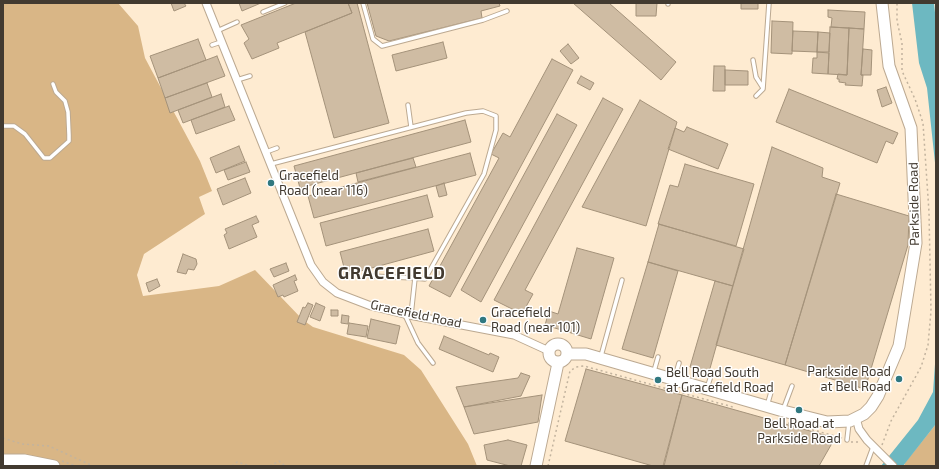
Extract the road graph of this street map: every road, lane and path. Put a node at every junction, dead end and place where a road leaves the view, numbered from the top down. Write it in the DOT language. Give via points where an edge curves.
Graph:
graph roads {
  1 [pos="206,3"];
  2 [pos="286,3"];
  3 [pos="363,3"];
  4 [pos="769,3"];
  5 [pos="882,3"];
  6 [pos="897,3"];
  7 [pos="507,11"];
  8 [pos="263,12"];
  9 [pos="237,22"];
  10 [pos="217,31"];
  11 [pos="221,42"];
  12 [pos="212,45"];
  13 [pos="753,60"];
  14 [pos="250,76"];
  15 [pos="237,80"];
  16 [pos="53,84"];
  17 [pos="763,89"];
  18 [pos="756,96"];
  19 [pos="408,105"];
  20 [pos="3,126"];
  21 [pos="411,127"];
  22 [pos="277,148"];
  23 [pos="266,152"];
  24 [pos="271,164"];
  25 [pos="370,276"];
  26 [pos="415,278"];
  27 [pos="622,280"];
  28 [pos="408,315"];
  29 [pos="549,351"];
  30 [pos="568,354"];
  31 [pos="658,357"];
  32 [pos="600,359"];
  33 [pos="433,363"];
  34 [pos="558,363"];
  35 [pos="679,363"];
  36 [pos="653,374"];
  37 [pos="711,376"];
  38 [pos="674,380"];
  39 [pos="562,382"];
  40 [pos="567,382"];
  41 [pos="792,386"];
  42 [pos="706,390"];
  43 [pos="771,392"];
  44 [pos="767,407"];
  45 [pos="734,408"];
  46 [pos="785,417"];
  47 [pos="853,420"];
  48 [pos="3,438"];
  49 [pos="846,440"];
  50 [pos="867,440"];
  51 [pos="882,445"];
  52 [pos="873,447"];
  53 [pos="3,460"];
  54 [pos="54,466"];
  55 [pos="93,466"];
  56 [pos="232,466"];
  57 [pos="250,466"];
  58 [pos="270,466"];
  59 [pos="285,466"];
  60 [pos="536,466"];
  61 [pos="548,466"];
  62 [pos="866,466"];
  63 [pos="893,466"];
  1 -- 10 [label="street, Gracefield Road"];
  2 -- 8 [label="lane"];
  3 -- 7 [label="lane" via="373,39 382,46 483,20"];
  4 -- 17 [label="lane"];
  5 -- 47 [label="main road, Parkside Road" via="889,66 911,128 916,243 899,346 878,396 871,407"];
  6 -- 51 [label="path" via="897,21 902,43 902,71 923,123 931,311 928,345 921,367 891,420"];
  9 -- 10 [label="lane"];
  10 -- 11 [label="street, Gracefield Road"];
  11 -- 12 [label="lane"];
  11 -- 15 [label="street, Gracefield Road"];
  13 -- 17 [label="lane" via="756,77"];
  14 -- 15 [label="lane"];
  15 -- 23 [label="street, Gracefield Road"];
  16 -- 20 [label="lane" via="56,92 65,101 69,141 50,158 44,158 25,134 14,126"];
  17 -- 18 [label="lane"];
  19 -- 21 [label="lane"];
  21 -- 24 [label="lane"];
  21 -- 26 [label="lane" via="466,113 483,111 496,116 496,130 484,174 425,279"];
  22 -- 23 [label="lane"];
  23 -- 24 [label="street, Gracefield Road"];
  24 -- 28 [label="street, Gracefield Road" via="319,279 337,293"];
  25 -- 26 [label="lane"];
  26 -- 28 [label="lane"];
  27 -- 32 [label="lane"];
  28 -- 29 [label="street, Gracefield Road" via="514,335"];
  28 -- 33 [label="lane" via="418,343"];
  29 -- 30 [label="main road" via="553,345 560,344 566,347"];
  29 -- 34 [label="main road" via="550,358"];
  30 -- 32 [label="main road" via="586,354"];
  30 -- 34 [label="main road" via="565,360"];
  31 -- 36 [label="lane"];
  32 -- 36 [label="main road"];
  34 -- 60 [label="main road"];
  35 -- 38 [label="lane"];
  36 -- 38 [label="main road"];
  37 -- 42 [label="lane"];
  38 -- 42 [label="main road"];
  39 -- 40 [label="path"];
  40 -- 45 [label="path" via="570,371 584,366"];
  40 -- 61 [label="path"];
  41 -- 46 [label="lane"];
  42 -- 44 [label="main road"];
  43 -- 44 [label="lane"];
  44 -- 46 [label="main road"];
  46 -- 47 [label="main road" via="828,422"];
  46 -- 49 [label="path"];
  47 -- 49 [label="lane"];
  47 -- 50 [label="street"];
  48 -- 55 [label="path" via="22,444 49,446"];
  49 -- 50 [label="path" via="855,443"];
  50 -- 52 [label="street"];
  52 -- 62 [label="lane"];
  52 -- 63 [label="street"];
  53 -- 54 [label="main road" via="24,460"];
  56 -- 57 [label="path" via="237,462"];
  58 -- 59 [label="path" via="279,462"];
}
